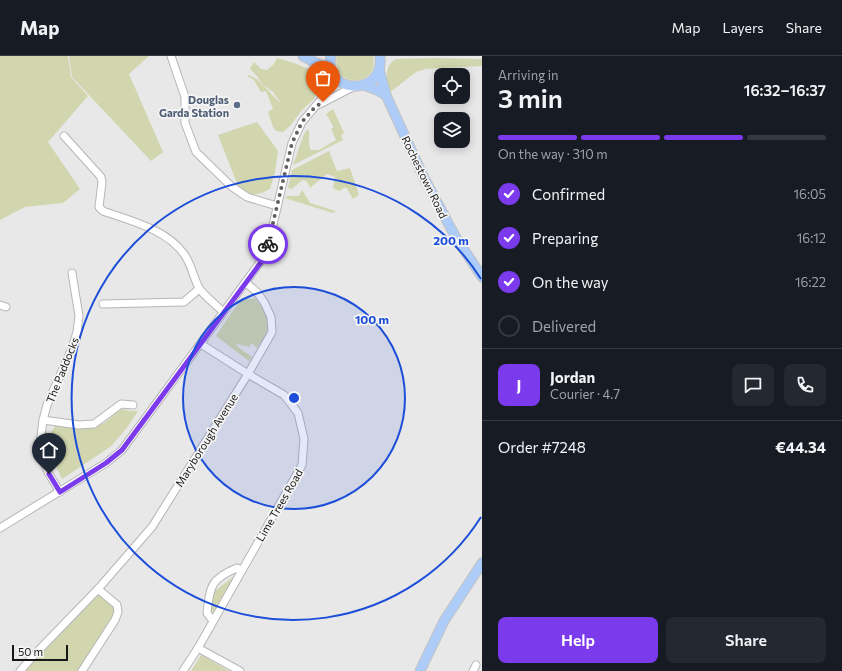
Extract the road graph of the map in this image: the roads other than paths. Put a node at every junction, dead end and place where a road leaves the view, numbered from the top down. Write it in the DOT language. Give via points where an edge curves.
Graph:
graph roads {
  1 [pos="171,56"];
  2 [pos="304,56"];
  3 [pos="330,56"];
  4 [pos="389,56"];
  5 [pos="380,62"];
  6 [pos="334,74"];
  7 [pos="364,85"];
  8 [pos="353,87"];
  9 [pos="386,95"];
  10 [pos="315,107"];
  11 [pos="64,136"];
  12 [pos="277,206"];
  13 [pos="72,273"];
  14 [pos="482,277"];
  15 [pos="246,283"];
  16 [pos="199,289"];
  17 [pos="103,304"];
  18 [pos="223,312"];
  19 [pos="201,344"];
  20 [pos="248,374"];
  21 [pos="133,405"];
  22 [pos="43,420"];
  23 [pos="60,492"];
  24 [pos="0,528"];
  25 [pos="482,562"];
  26 [pos="242,570"];
  27 [pos="98,589"];
  28 [pos="213,621"];
  29 [pos="197,649"];
  30 [pos="20,671"];
  31 [pos="82,671"];
  32 [pos="183,671"];
  33 [pos="240,671"];
  34 [pos="420,671"];
  1 -- 12 [label="street" via="185,97 185,123 196,152 231,186 247,197"];
  2 -- 6 [label="main road"];
  3 -- 6 [label="main road"];
  4 -- 5 [label="main road"];
  5 -- 7 [label="main road" via="376,76"];
  5 -- 9 [label="main road, Rochestown Road"];
  6 -- 8 [label="main road" via="340,82"];
  6 -- 10 [label="street" via="325,96"];
  7 -- 8 [label="main road"];
  7 -- 9 [label="main road"];
  8 -- 10 [label="street"];
  9 -- 14 [label="main road, Rochestown Road" via="455,236"];
  10 -- 12 [label="street" via="302,122 292,143"];
  11 -- 16 [label="street" via="101,177 99,208 154,230 171,241 184,253"];
  12 -- 15 [label="street" via="262,261"];
  13 -- 22 [label="street, The Paddocks" via="79,316 77,332"];
  15 -- 18 [label="street"];
  15 -- 20 [label="street, Maryborough Avenue" via="264,302 272,332"];
  16 -- 17 [label="street" via="184,302"];
  16 -- 18 [label="street"];
  18 -- 19 [label="street"];
  19 -- 20 [label="street, Lime Trees Road"];
  19 -- 23 [label="street" via="122,450"];
  20 -- 26 [label="street, Lime Trees Road" via="284,395 298,413 304,439 302,466"];
  20 -- 27 [label="street, Maryborough Avenue" via="152,527"];
  21 -- 22 [label="street" via="121,404 94,424 79,425"];
  22 -- 23 [label="street, The Paddocks" via="40,444 42,456"];
  23 -- 24 [label="street"];
  25 -- 34 [label="main road" via="444,622"];
  26 -- 28 [label="street, Lime Trees Road"];
  26 -- 28 [label="street" via="237,568 216,580 210,591 207,613"];
  27 -- 30 [label="street, Maryborough Avenue"];
  27 -- 31 [label="street" via="117,605 118,612"];
  28 -- 29 [label="street, Lime Trees Road"];
  29 -- 32 [label="street, Lime Trees Road"];
  29 -- 33 [label="street"];
}
